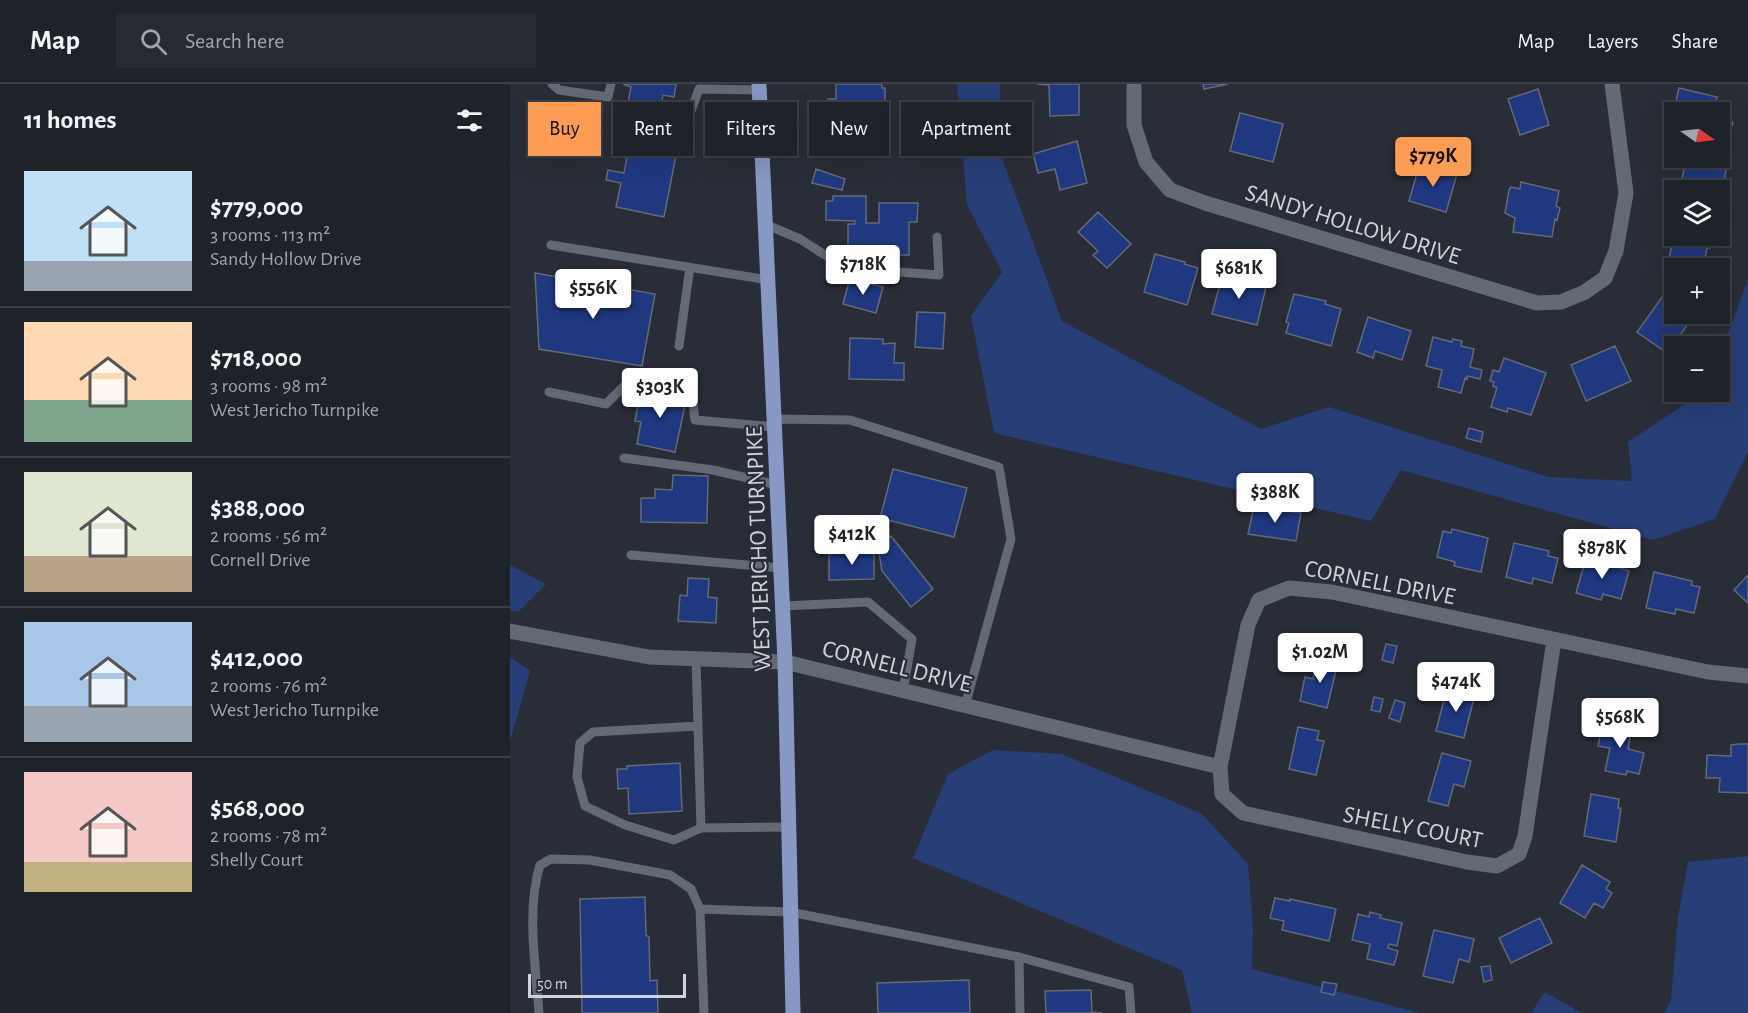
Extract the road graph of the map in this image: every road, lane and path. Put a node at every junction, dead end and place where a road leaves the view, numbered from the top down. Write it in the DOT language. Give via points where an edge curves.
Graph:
graph roads {
  1 [pos="552,84"];
  2 [pos="611,84"];
  3 [pos="1134,84"];
  4 [pos="1612,84"];
  5 [pos="697,87"];
  6 [pos="759,87"];
  7 [pos="692,102"];
  8 [pos="767,225"];
  9 [pos="937,237"];
  10 [pos="551,245"];
  11 [pos="690,267"];
  12 [pos="769,280"];
  13 [pos="679,346"];
  14 [pos="549,392"];
  15 [pos="775,423"];
  16 [pos="624,458"];
  17 [pos="778,485"];
  18 [pos="631,555"];
  19 [pos="782,568"];
  20 [pos="783,606"];
  21 [pos="510,631"];
  22 [pos="1554,640"];
  23 [pos="696,659"];
  24 [pos="785,662"];
  25 [pos="1748,676"];
  26 [pos="903,691"];
  27 [pos="965,706"];
  28 [pos="698,726"];
  29 [pos="1220,767"];
  30 [pos="788,827"];
  31 [pos="701,828"];
  32 [pos="700,909"];
  33 [pos="790,912"];
  34 [pos="1019,957"];
  35 [pos="539,1013"];
  36 [pos="704,1013"];
  37 [pos="793,1013"];
  38 [pos="1020,1013"];
  39 [pos="1131,1013"];
  1 -- 2 [label="lane" via="559,90 608,98"];
  3 -- 4 [label="street, SANDY HOLLOW DRIVE" via="1134,125 1146,162 1170,190 1537,303 1561,302 1585,292 1605,278 1616,251 1626,193"];
  5 -- 6 [label="lane"];
  5 -- 7 [label="lane"];
  6 -- 8 [label="main road, WEST JERICHO TURNPIKE"];
  8 -- 9 [label="lane" via="800,239 845,268 939,275"];
  8 -- 12 [label="main road, WEST JERICHO TURNPIKE"];
  10 -- 11 [label="lane"];
  11 -- 12 [label="lane"];
  11 -- 13 [label="lane"];
  12 -- 15 [label="main road, WEST JERICHO TURNPIKE"];
  14 -- 15 [label="lane" via="606,404 631,379 691,388 695,420"];
  15 -- 17 [label="main road, WEST JERICHO TURNPIKE"];
  15 -- 27 [label="lane" via="850,420 999,467 1011,539"];
  16 -- 17 [label="lane" via="713,470"];
  17 -- 19 [label="main road, WEST JERICHO TURNPIKE"];
  18 -- 19 [label="lane"];
  19 -- 20 [label="main road, WEST JERICHO TURNPIKE"];
  20 -- 24 [label="main road, WEST JERICHO TURNPIKE"];
  20 -- 26 [label="lane" via="868,602 912,639"];
  21 -- 23 [label="street, CORNELL DRIVE" via="649,657"];
  22 -- 25 [label="street, CORNELL DRIVE" via="1708,672"];
  22 -- 29 [label="street, CORNELL DRIVE" via="1332,592 1289,588 1259,600 1248,625"];
  22 -- 29 [label="street, SHELLY COURT" via="1525,836 1519,854 1497,866 1243,813 1222,794"];
  23 -- 24 [label="street, CORNELL DRIVE"];
  23 -- 28 [label="lane"];
  24 -- 26 [label="street, CORNELL DRIVE"];
  24 -- 30 [label="main road, WEST JERICHO TURNPIKE"];
  26 -- 27 [label="street, CORNELL DRIVE"];
  27 -- 29 [label="street, CORNELL DRIVE"];
  28 -- 31 [label="lane"];
  28 -- 31 [label="lane" via="593,732 580,743 577,777 585,806 625,825 674,840"];
  30 -- 31 [label="lane"];
  30 -- 33 [label="main road, WEST JERICHO TURNPIKE"];
  32 -- 33 [label="lane"];
  32 -- 35 [label="lane" via="691,889 670,875 590,860 551,859 540,865 535,881 534,940"];
  32 -- 36 [label="lane"];
  33 -- 34 [label="lane"];
  33 -- 37 [label="main road, WEST JERICHO TURNPIKE"];
  34 -- 38 [label="lane"];
  34 -- 39 [label="lane" via="1129,987"];
}
